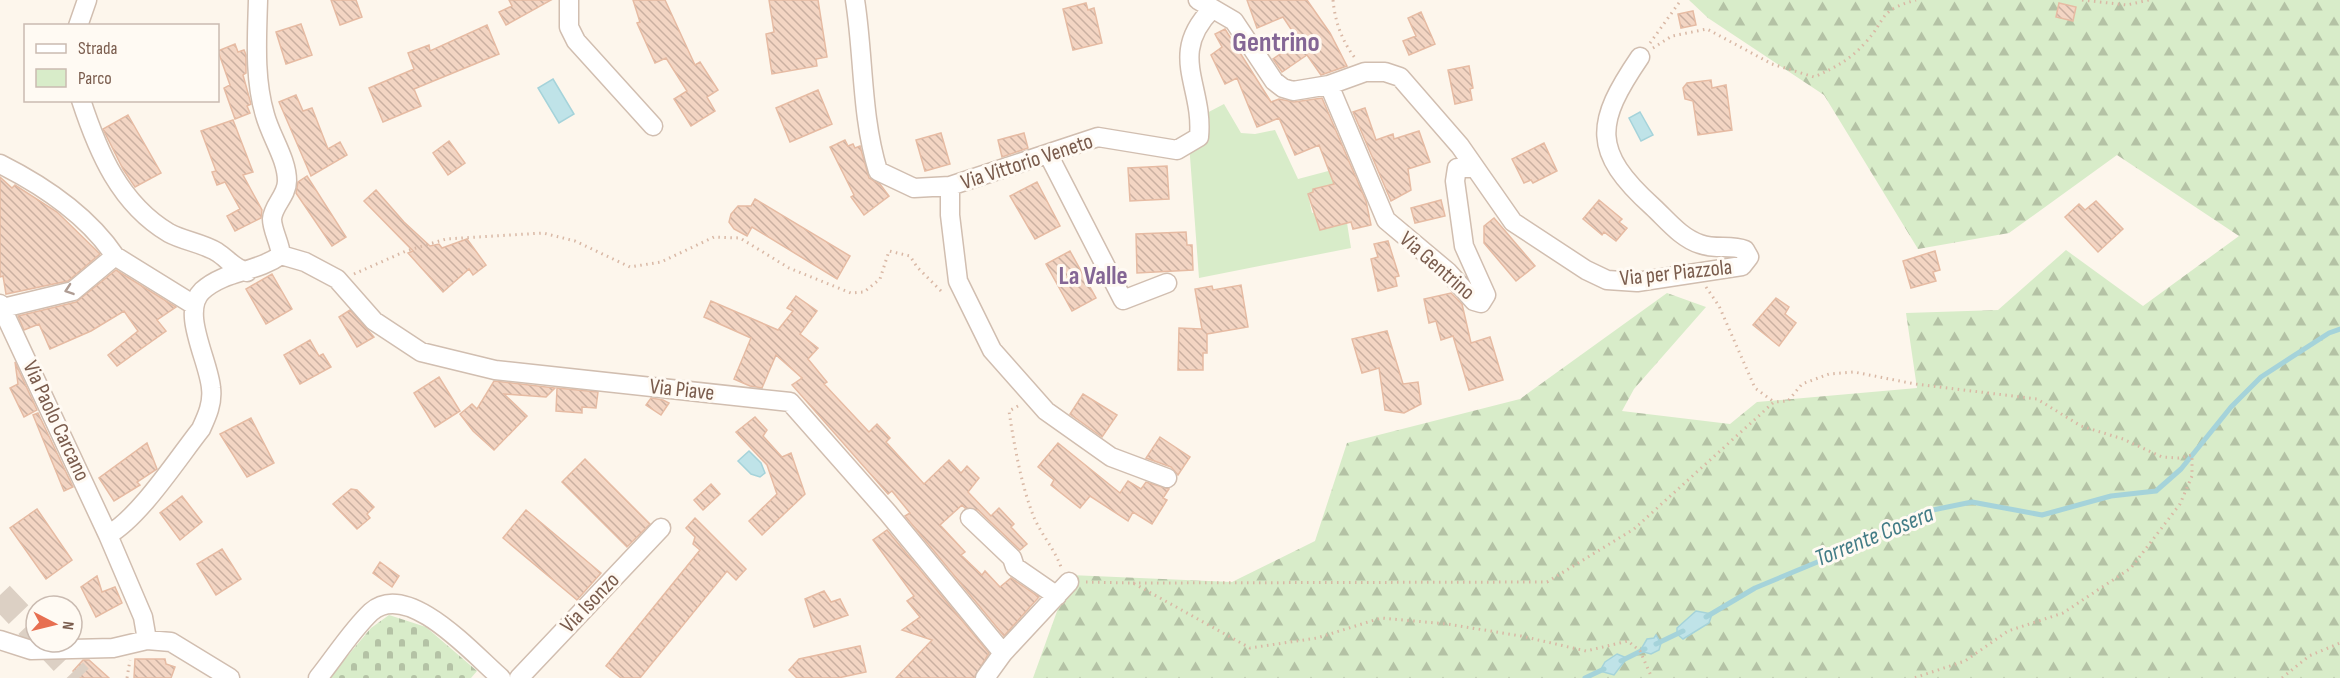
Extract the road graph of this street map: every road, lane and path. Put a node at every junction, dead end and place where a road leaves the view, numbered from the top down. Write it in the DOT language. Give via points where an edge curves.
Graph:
graph roads {
  1 [pos="87,0"];
  2 [pos="258,0"];
  3 [pos="569,0"];
  4 [pos="855,0"];
  5 [pos="1333,0"];
  6 [pos="1681,0"];
  7 [pos="1916,0"];
  8 [pos="2082,0"];
  9 [pos="2149,0"];
  10 [pos="1205,5"];
  11 [pos="79,24"];
  12 [pos="1641,57"];
  13 [pos="1365,72"];
  14 [pos="1329,85"];
  15 [pos="82,102"];
  16 [pos="653,126"];
  17 [pos="1048,154"];
  18 [pos="0,164"];
  19 [pos="1472,168"];
  20 [pos="950,186"];
  21 [pos="281,255"];
  22 [pos="115,256"];
  23 [pos="247,272"];
  24 [pos="1699,272"];
  25 [pos="339,281"];
  26 [pos="1167,283"];
  27 [pos="946,296"];
  28 [pos="194,305"];
  29 [pos="1,306"];
  30 [pos="1774,402"];
  31 [pos="1009,411"];
  32 [pos="1167,478"];
  33 [pos="970,518"];
  34 [pos="661,528"];
  35 [pos="108,535"];
  36 [pos="1133,583"];
  37 [pos="1063,589"];
  38 [pos="0,640"];
  39 [pos="147,640"];
  40 [pos="2340,643"];
  41 [pos="1003,653"];
  42 [pos="230,678"];
  43 [pos="318,678"];
  44 [pos="501,678"];
  45 [pos="519,678"];
  46 [pos="985,678"];
  47 [pos="1652,678"];
  48 [pos="1914,678"];
  49 [pos="2282,678"];
  1 -- 11 [label="street"];
  2 -- 21 [label="street" via="259,86 264,114 287,181 272,220"];
  3 -- 16 [label="street" via="568,27 576,41"];
  4 -- 20 [label="street, Via Vittorio Veneto" via="869,141 878,171 914,188"];
  5 -- 13 [label="path" via="1335,19 1347,48"];
  6 -- 12 [label="path"];
  7 -- 12 [label="path" via="1895,6 1879,21 1867,42 1844,63 1814,77 1772,64 1707,29 1672,36"];
  8 -- 9 [label="path" via="2127,4"];
  10 -- 14 [label="street, Via Vittorio Veneto" via="1234,21 1274,81 1283,88 1293,91"];
  10 -- 17 [label="street, Via Vittorio Veneto" via="1188,51 1201,116 1200,137 1177,150 1098,136"];
  12 -- 24 [label="street, Via per Piazzola" via="1612,102 1607,119 1610,154 1628,184 1685,237 1701,245 1738,247 1749,257 1742,266"];
  13 -- 14 [label="street, Via per Piazzola"];
  13 -- 19 [label="street, Via per Piazzola" via="1400,77 1460,146"];
  14 -- 19 [label="street, Via Gentrino" via="1386,220 1448,272 1474,302 1481,303 1486,295 1464,246 1455,181 1457,168"];
  15 -- 23 [label="street" via="100,154 122,190 170,233 217,252 237,269"];
  17 -- 20 [label="street, Via Vittorio Veneto"];
  17 -- 26 [label="street" via="1123,300"];
  18 -- 22 [label="street" via="61,200"];
  19 -- 24 [label="street, Via per Piazzola" via="1514,222 1607,280 1637,282"];
  20 -- 32 [label="street" via="958,281 992,350 1046,411 1111,457"];
  21 -- 23 [label="street"];
  21 -- 25 [label="street, Via Piave" via="305,262"];
  22 -- 28 [label="street"];
  22 -- 29 [label="street, one-way" via="73,291"];
  23 -- 28 [label="street" via="225,275 213,282 200,293"];
  24 -- 30 [label="path" via="1719,306 1755,388"];
  25 -- 27 [label="path" via="406,251 446,239 543,233 576,241 630,267 661,262 714,237 740,238 804,274 851,293 864,292 880,279 889,251 910,256"];
  25 -- 41 [label="street, Via Piave" via="374,321 421,352 495,370 790,402"];
  28 -- 35 [label="street" via="194,323 212,389 207,416 148,497"];
  29 -- 35 [label="street, Via Paolo Carcano"];
  30 -- 36 [label="path" via="1634,529 1547,582"];
  30 -- 48 [label="path" via="1788,401 1803,384 1830,374 1854,372 2037,399 2081,426 2162,457 2192,455 2192,476 2180,504 2131,568 2063,613 2008,631 1965,661"];
  31 -- 37 [label="path" via="1023,484 1034,518 1055,550"];
  33 -- 37 [label="street" via="1012,558 1016,567"];
  34 -- 45 [label="street, Via Isonzo"];
  35 -- 39 [label="street, Via Paolo Carcano" via="143,617"];
  36 -- 37 [label="path"];
  36 -- 47 [label="path" via="1250,648 1317,638 1381,618 1521,636 1586,651 1628,641 1640,651"];
  37 -- 41 [label="street"];
  38 -- 39 [label="street" via="31,650 113,648"];
  39 -- 42 [label="street" via="171,642"];
  40 -- 49 [label="path" via="2309,656"];
  41 -- 46 [label="street"];
  43 -- 44 [label="street" via="371,612 386,604 409,605 430,616"];
}
